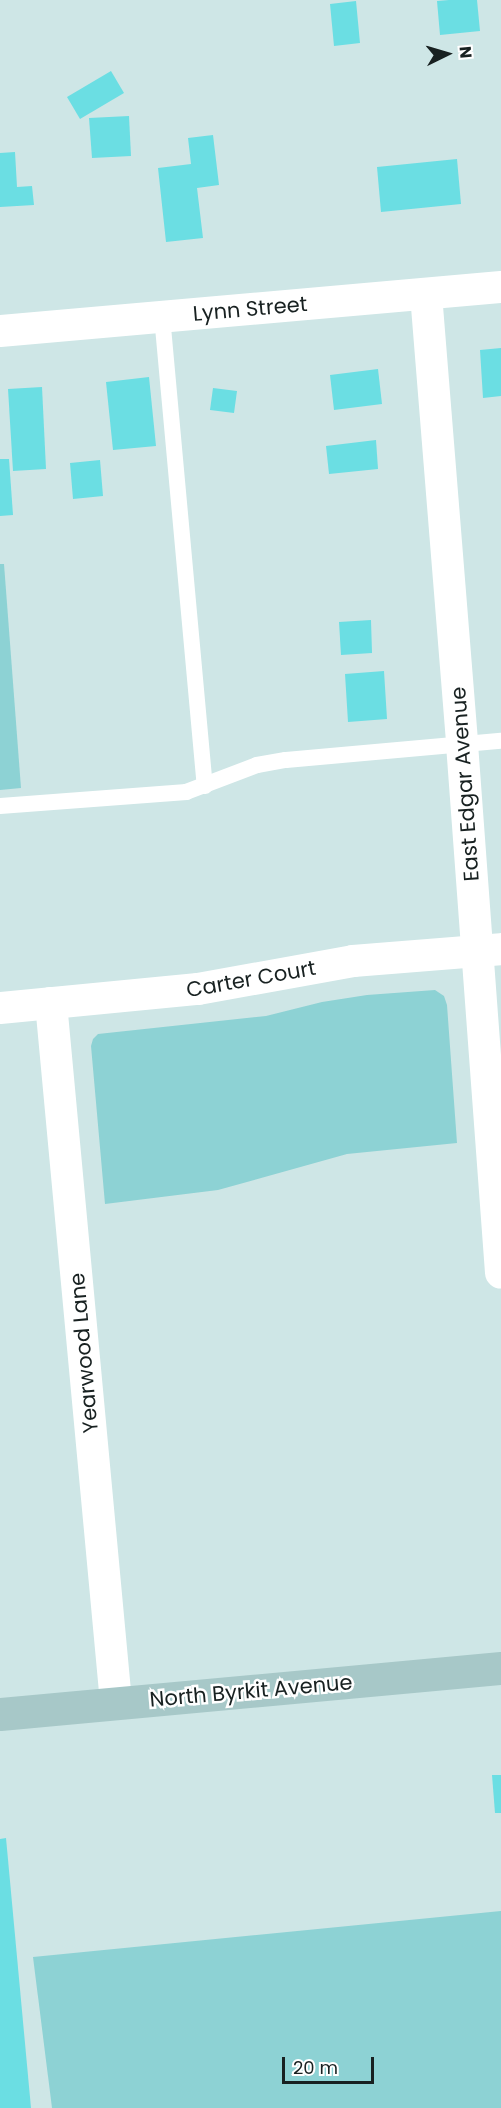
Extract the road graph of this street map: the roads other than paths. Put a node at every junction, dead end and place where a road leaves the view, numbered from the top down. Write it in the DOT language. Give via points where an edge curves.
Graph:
graph roads {
  1 [pos="501,287"];
  2 [pos="426,294"];
  3 [pos="162,316"];
  4 [pos="0,331"];
  5 [pos="501,741"];
  6 [pos="462,744"];
  7 [pos="205,786"];
  8 [pos="0,806"];
  9 [pos="490,950"];
  10 [pos="51,1003"];
  11 [pos="0,1008"];
  12 [pos="501,1273"];
  13 [pos="501,1668"];
  14 [pos="116,1703"];
  15 [pos="0,1714"];
  1 -- 2 [label="street, Lynn Street"];
  2 -- 3 [label="street, Lynn Street"];
  2 -- 6 [label="street, East Edgar Avenue"];
  3 -- 4 [label="street, Lynn Street"];
  3 -- 7 [label="lane"];
  5 -- 6 [label="lane"];
  6 -- 7 [label="lane" via="276,761"];
  6 -- 9 [label="street, East Edgar Avenue"];
  7 -- 8 [label="lane" via="186,792"];
  9 -- 10 [label="street, Carter Court" via="353,961 198,990"];
  9 -- 12 [label="street, East Edgar Avenue"];
  10 -- 11 [label="street, Carter Court"];
  10 -- 14 [label="street, Yearwood Lane"];
  13 -- 14 [label="street, North Byrkit Avenue"];
  14 -- 15 [label="street, North Byrkit Avenue"];
}
